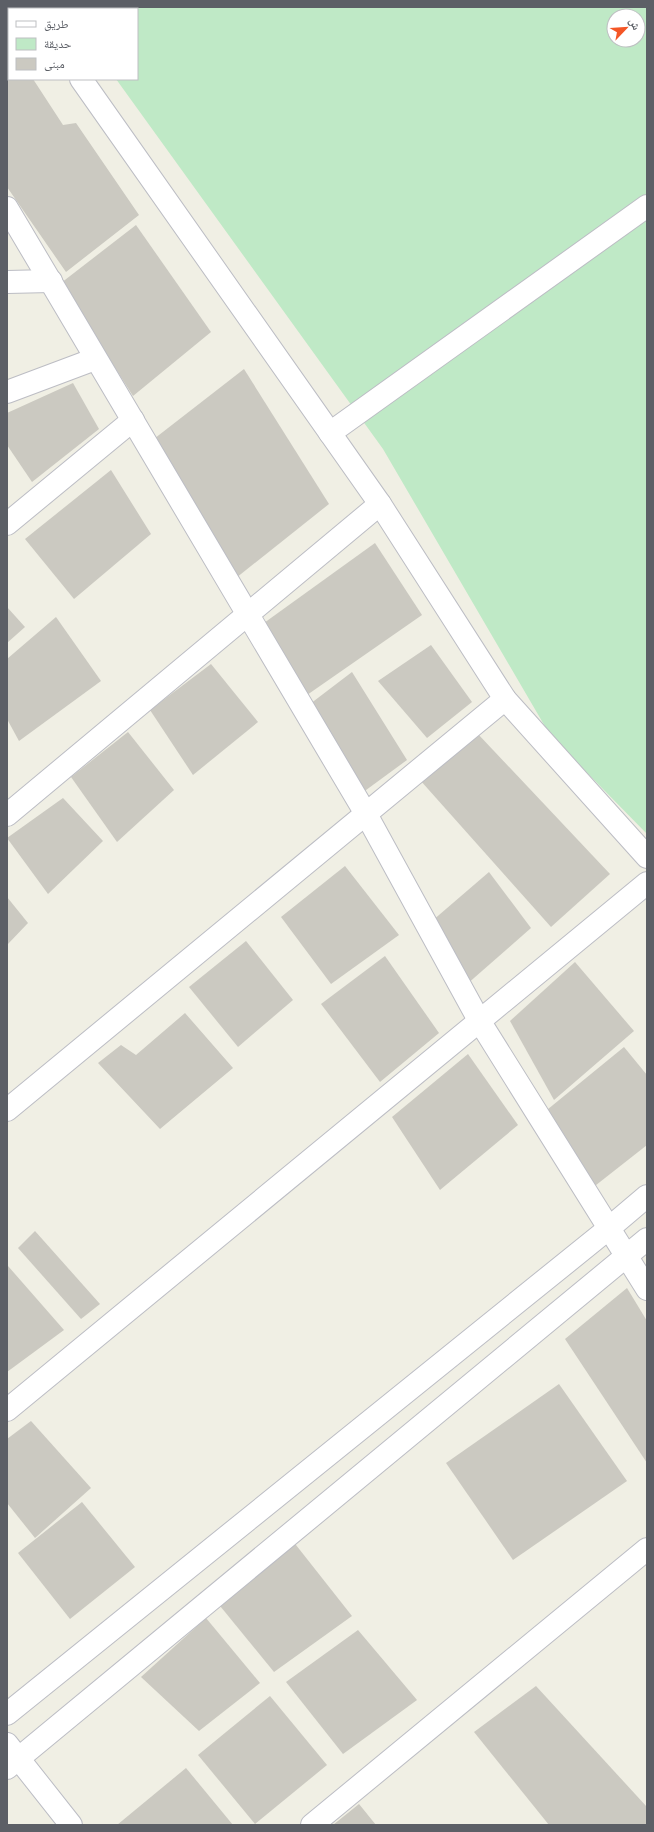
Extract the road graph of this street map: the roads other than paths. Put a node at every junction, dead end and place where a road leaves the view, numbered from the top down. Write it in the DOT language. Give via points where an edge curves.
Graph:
graph roads {
  1 [pos="82,80"];
  2 [pos="647,206"];
  3 [pos="7,208"];
  4 [pos="51,281"];
  5 [pos="7,282"];
  6 [pos="95,359"];
  7 [pos="7,392"];
  8 [pos="133,420"];
  9 [pos="330,433"];
  10 [pos="380,504"];
  11 [pos="7,524"];
  12 [pos="248,615"];
  13 [pos="505,699"];
  14 [pos="366,814"];
  15 [pos="7,815"];
  16 [pos="647,857"];
  17 [pos="647,883"];
  18 [pos="480,1022"];
  19 [pos="7,1110"];
  20 [pos="647,1196"];
  21 [pos="608,1229"];
  22 [pos="647,1239"];
  23 [pos="627,1255"];
  24 [pos="647,1289"];
  25 [pos="7,1410"];
  26 [pos="647,1548"];
  27 [pos="7,1714"];
  28 [pos="11,1757"];
  29 [pos="71,1825"];
  30 [pos="312,1825"];
  1 -- 9 [label="street"];
  2 -- 9 [label="street"];
  3 -- 4 [label="street"];
  4 -- 5 [label="street"];
  4 -- 6 [label="street"];
  6 -- 7 [label="street"];
  6 -- 8 [label="street"];
  8 -- 11 [label="street"];
  8 -- 12 [label="street"];
  9 -- 10 [label="street"];
  10 -- 12 [label="street"];
  10 -- 13 [label="street"];
  12 -- 14 [label="street"];
  12 -- 15 [label="street"];
  13 -- 14 [label="street"];
  13 -- 16 [label="street"];
  14 -- 18 [label="street"];
  14 -- 19 [label="street"];
  17 -- 18 [label="street"];
  18 -- 21 [label="street"];
  18 -- 25 [label="street"];
  20 -- 21 [label="street"];
  21 -- 23 [label="street"];
  21 -- 27 [label="street"];
  22 -- 23 [label="street"];
  23 -- 24 [label="street"];
  23 -- 28 [label="street"];
  26 -- 30 [label="street"];
  28 -- 29 [label="street"];
}
